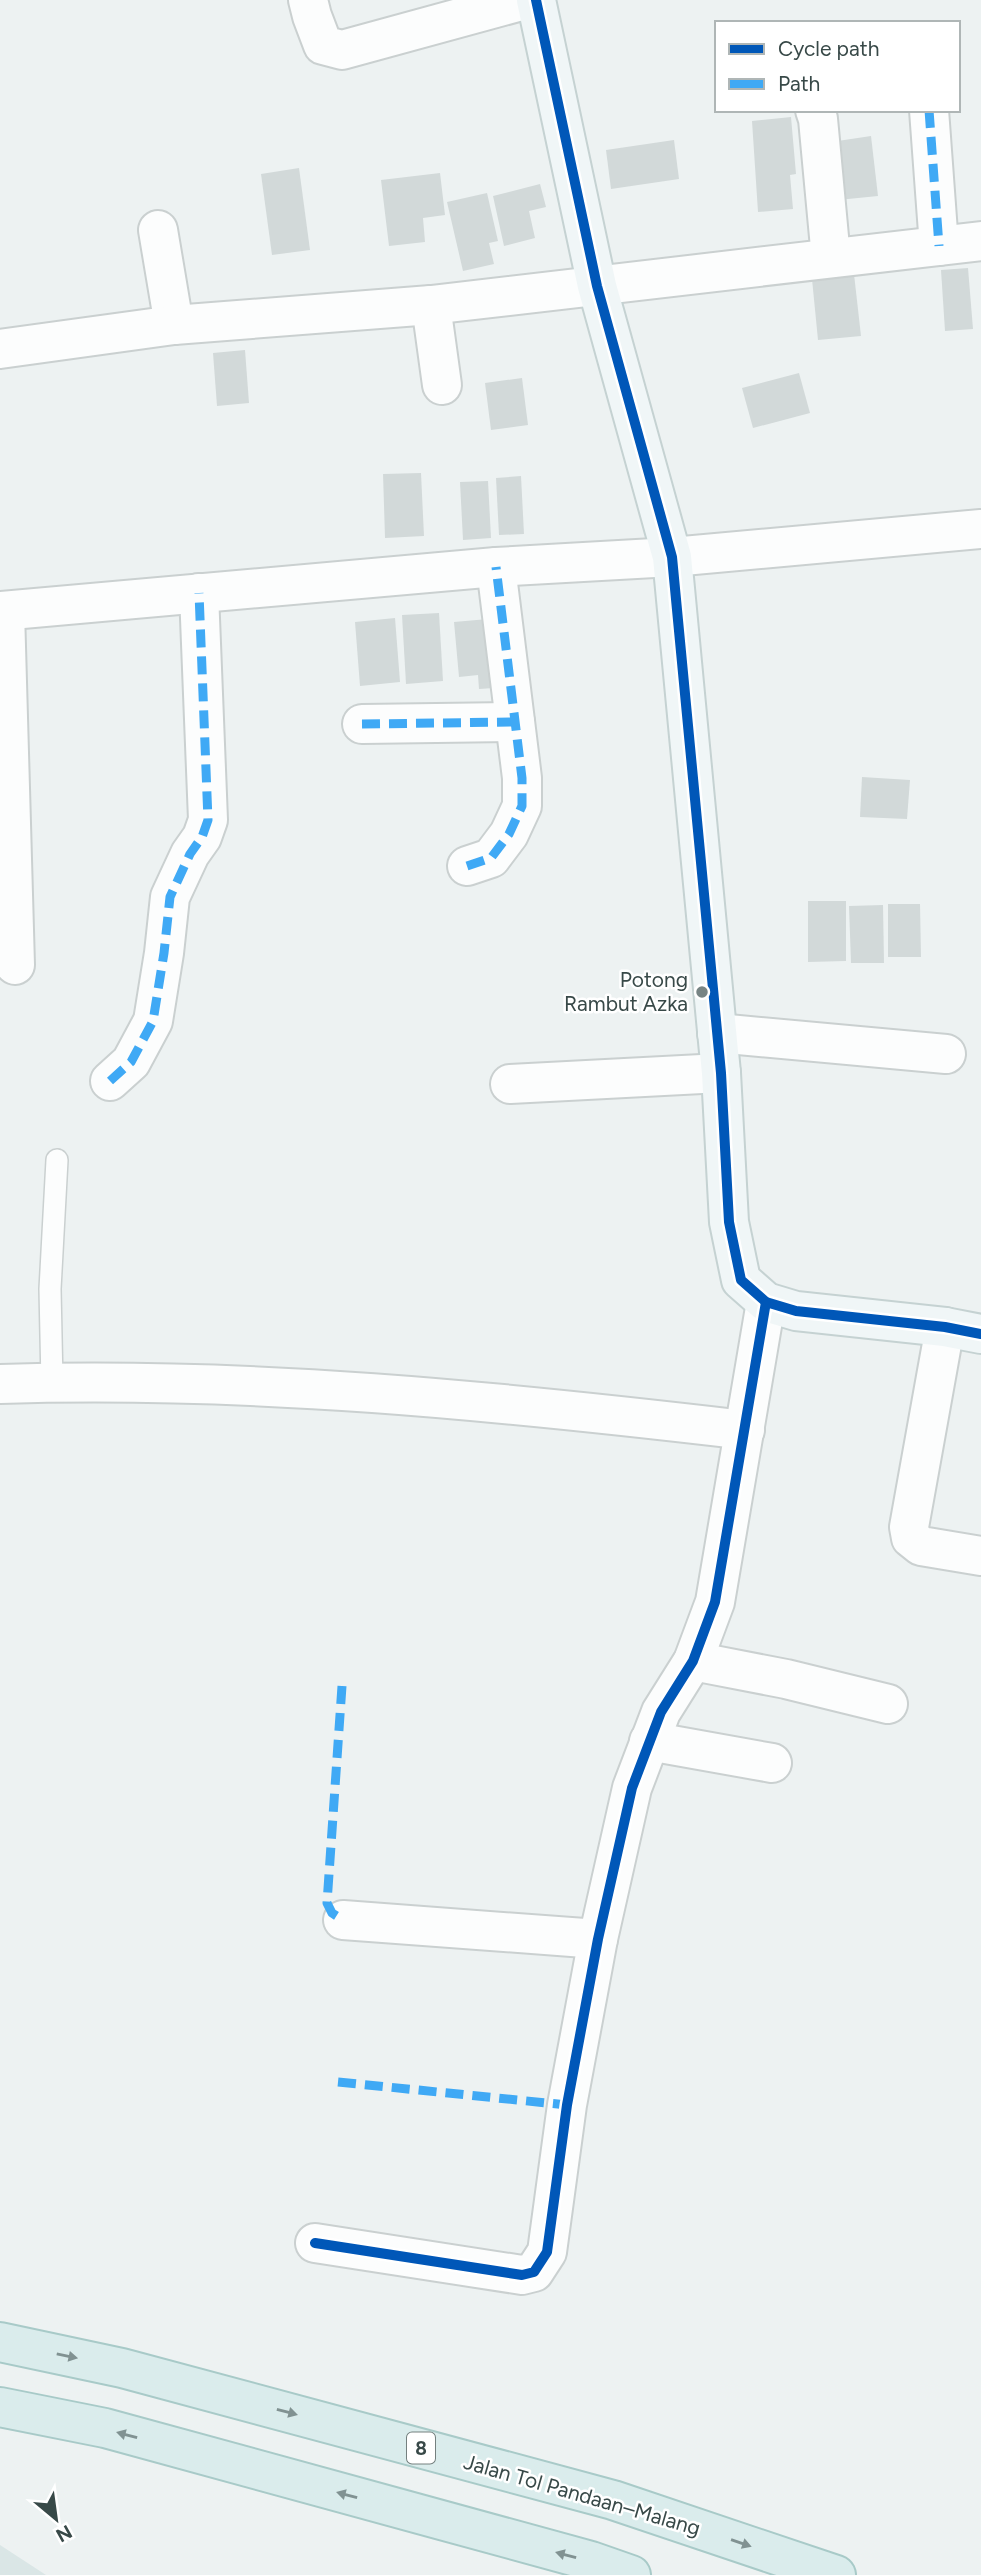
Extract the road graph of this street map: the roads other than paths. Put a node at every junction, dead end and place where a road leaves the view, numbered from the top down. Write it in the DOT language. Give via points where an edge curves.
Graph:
graph roads {
  1 [pos="308,0"];
  2 [pos="525,0"];
  3 [pos="536,0"];
  4 [pos="816,112"];
  5 [pos="929,112"];
  6 [pos="158,230"];
  7 [pos="981,241"];
  8 [pos="939,246"];
  9 [pos="831,258"];
  10 [pos="597,286"];
  11 [pos="430,305"];
  12 [pos="174,325"];
  13 [pos="0,349"];
  14 [pos="442,385"];
  15 [pos="981,529"];
  16 [pos="672,557"];
  17 [pos="496,567"];
  18 [pos="199,593"];
  19 [pos="3,611"];
  20 [pos="515,722"];
  21 [pos="362,724"];
  22 [pos="467,866"];
  23 [pos="15,965"];
  24 [pos="717,1033"];
  25 [pos="946,1054"];
  26 [pos="721,1073"];
  27 [pos="110,1081"];
  28 [pos="510,1084"];
  29 [pos="57,1160"];
  30 [pos="766,1302"];
  31 [pos="963,1331"];
  32 [pos="52,1382"];
  33 [pos="0,1384"];
  34 [pos="745,1430"];
  35 [pos="981,1556"];
  36 [pos="693,1661"];
  37 [pos="888,1704"];
  38 [pos="649,1741"];
  39 [pos="772,1763"];
  40 [pos="343,1920"];
  41 [pos="598,1939"];
  42 [pos="315,2243"];
  43 [pos="0,2342"];
  44 [pos="0,2407"];
  45 [pos="631,2575"];
  46 [pos="836,2575"];
  1 -- 2 [label="street" via="323,45 342,50"];
  3 -- 10 [label="street"];
  4 -- 9 [label="street"];
  5 -- 8 [label="street"];
  6 -- 12 [label="street"];
  7 -- 8 [label="street"];
  8 -- 9 [label="street"];
  9 -- 10 [label="street"];
  10 -- 11 [label="street"];
  10 -- 16 [label="street"];
  11 -- 12 [label="street"];
  11 -- 14 [label="street"];
  12 -- 13 [label="street"];
  15 -- 16 [label="street"];
  16 -- 17 [label="street"];
  16 -- 24 [label="street"];
  17 -- 18 [label="street"];
  17 -- 20 [label="street"];
  18 -- 19 [label="street"];
  18 -- 27 [label="street" via="208,820 170,897 153,1021 131,1062"];
  19 -- 23 [label="street"];
  20 -- 21 [label="street"];
  20 -- 22 [label="street" via="522,806 509,835 491,858"];
  24 -- 25 [label="street"];
  24 -- 26 [label="street"];
  26 -- 28 [label="street"];
  26 -- 30 [label="street" via="729,1222 741,1280"];
  29 -- 32 [label="lane" via="50,1289"];
  30 -- 31 [label="street" via="796,1311"];
  30 -- 34 [label="street"];
  31 -- 35 [label="street" via="909,1527 911,1538 920,1546"];
  32 -- 33 [label="street"];
  32 -- 34 [label="street" via="245,1385 524,1405"];
  34 -- 36 [label="street" via="715,1602"];
  36 -- 37 [label="street"];
  36 -- 38 [label="street"];
  38 -- 39 [label="street"];
  38 -- 41 [label="street" via="632,1788"];
  40 -- 41 [label="street"];
  41 -- 42 [label="street" via="566,2105 547,2252 534,2272 522,2275"];
  43 -- 46 [label="highway, Jalan Tol Pandaan–Malang / 8, one-way" via="122,2368 614,2500"];
  45 -- 44 [label="highway, one-way" via="105,2428"];
}
